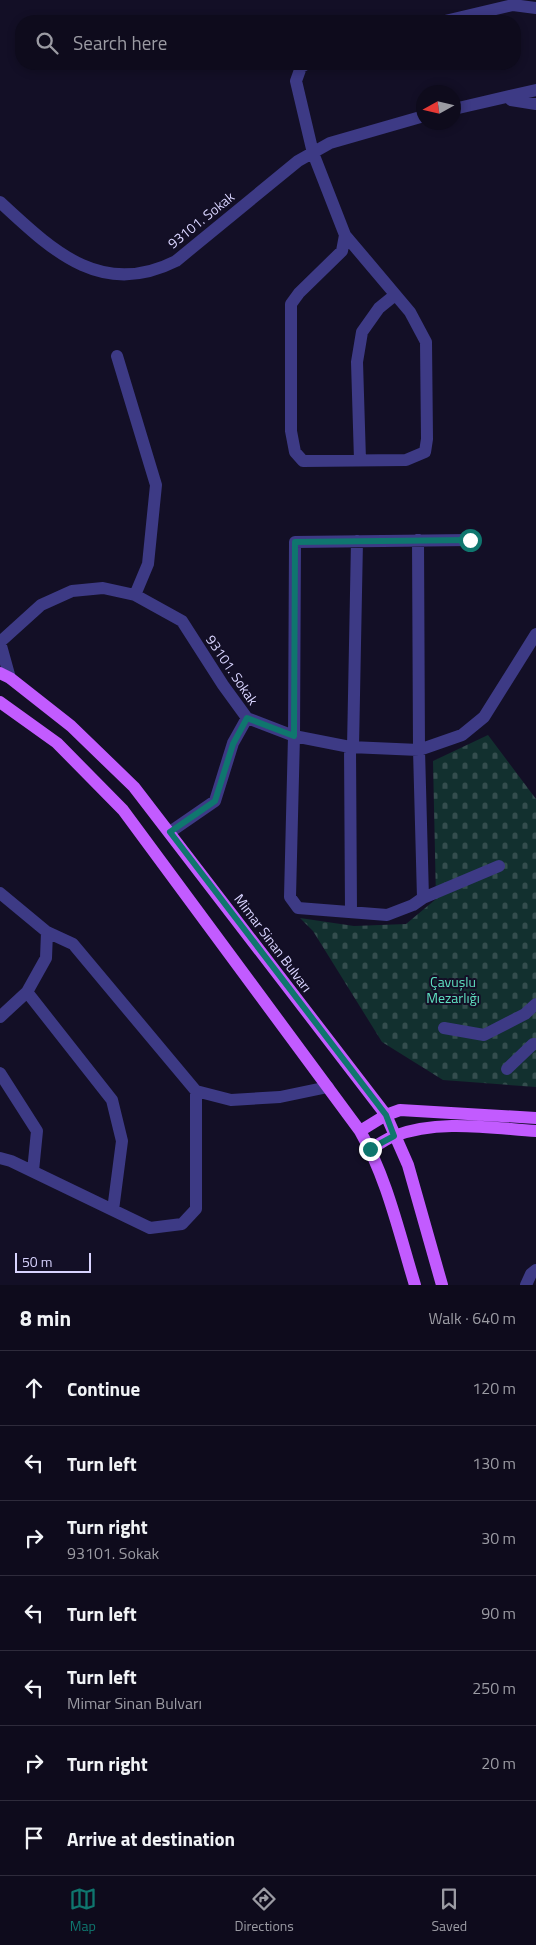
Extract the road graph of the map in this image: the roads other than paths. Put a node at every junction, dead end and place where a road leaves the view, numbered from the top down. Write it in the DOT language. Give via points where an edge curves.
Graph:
graph roads {
  1 [pos="536,8"];
  2 [pos="470,15"];
  3 [pos="300,70"];
  4 [pos="536,90"];
  5 [pos="500,99"];
  6 [pos="536,104"];
  7 [pos="461,108"];
  8 [pos="416,118"];
  9 [pos="312,153"];
  10 [pos="0,202"];
  11 [pos="345,235"];
  12 [pos="395,295"];
  13 [pos="117,356"];
  14 [pos="360,460"];
  15 [pos="418,540"];
  16 [pos="470,540"];
  17 [pos="357,541"];
  18 [pos="135,595"];
  19 [pos="536,636"];
  20 [pos="0,642"];
  21 [pos="5,675"];
  22 [pos="0,702"];
  23 [pos="247,718"];
  24 [pos="294,736"];
  25 [pos="351,747"];
  26 [pos="420,750"];
  27 [pos="170,832"];
  28 [pos="499,866"];
  29 [pos="0,893"];
  30 [pos="423,898"];
  31 [pos="350,912"];
  32 [pos="47,932"];
  33 [pos="26,992"];
  34 [pos="536,1004"];
  35 [pos="0,1017"];
  36 [pos="444,1028"];
  37 [pos="536,1044"];
  38 [pos="508,1069"];
  39 [pos="0,1073"];
  40 [pos="328,1087"];
  41 [pos="196,1091"];
  42 [pos="386,1115"];
  43 [pos="536,1118"];
  44 [pos="360,1130"];
  45 [pos="536,1131"];
  46 [pos="394,1136"];
  47 [pos="370,1149"];
  48 [pos="0,1158"];
  49 [pos="33,1171"];
  50 [pos="113,1210"];
  51 [pos="536,1270"];
  52 [pos="415,1285"];
  53 [pos="442,1285"];
  54 [pos="526,1285"];
  1 -- 2 [label="street" via="513,5"];
  3 -- 9 [label="street" via="296,81"];
  4 -- 5 [label="street"];
  5 -- 6 [label="street"];
  5 -- 7 [label="street"];
  8 -- 9 [label="street, 93101. Sokak" via="330,143"];
  9 -- 10 [label="street, 93101. Sokak" via="263,188 176,261 136,274 88,269 38,237"];
  9 -- 11 [label="street"];
  11 -- 12 [label="street"];
  11 -- 14 [label="street" via="342,251 291,304 291,431 295,452 303,461"];
  12 -- 14 [label="street" via="379,308 362,332 358,362"];
  12 -- 14 [label="street" via="410,312 426,342 425,452 406,460"];
  13 -- 18 [label="street" via="156,485 148,564"];
  15 -- 16 [label="street"];
  15 -- 17 [label="street"];
  15 -- 26 [label="street"];
  17 -- 24 [label="street" via="295,542"];
  17 -- 25 [label="street"];
  18 -- 20 [label="street, 93101. Sokak" via="103,588 72,591 41,605"];
  18 -- 23 [label="street, 93101. Sokak" via="182,621"];
  19 -- 26 [label="street, 93101. Sokak" via="484,717 462,734"];
  20 -- 21 [label="street"];
  21 -- 27 [label="main road, Mimar Sinan Bulvarı" via="71,726 134,787"];
  22 -- 40 [label="main road" via="56,743 124,810"];
  23 -- 24 [label="street, 93101. Sokak"];
  23 -- 27 [label="street" via="233,744 215,801"];
  24 -- 25 [label="street, 93101. Sokak"];
  24 -- 31 [label="street" via="290,897 298,908"];
  25 -- 26 [label="street, 93101. Sokak"];
  25 -- 31 [label="street"];
  26 -- 30 [label="street"];
  27 -- 42 [label="main road, Mimar Sinan Bulvarı"];
  28 -- 30 [label="street"];
  29 -- 32 [label="street"];
  30 -- 31 [label="street" via="387,915"];
  32 -- 33 [label="street" via="46,958"];
  32 -- 41 [label="street" via="73,944"];
  33 -- 35 [label="street"];
  33 -- 50 [label="street" via="112,1100 122,1142"];
  34 -- 36 [label="street" via="525,1014 484,1034"];
  37 -- 38 [label="street"];
  39 -- 49 [label="street" via="37,1131"];
  40 -- 41 [label="street" via="280,1096 231,1100"];
  40 -- 44 [label="main road"];
  41 -- 50 [label="street" via="196,1209 182,1224 150,1228"];
  42 -- 43 [label="main road" via="400,1110"];
  42 -- 44 [label="main road"];
  42 -- 46 [label="main road, Mimar Sinan Bulvarı"];
  44 -- 47 [label="main road"];
  45 -- 46 [label="main road" via="461,1125"];
  46 -- 47 [label="main road"];
  46 -- 53 [label="main road, Mimar Sinan Bulvarı" via="408,1164"];
  47 -- 52 [label="main road"];
  48 -- 49 [label="street"];
  49 -- 50 [label="street"];
  51 -- 54 [label="street"];
}
